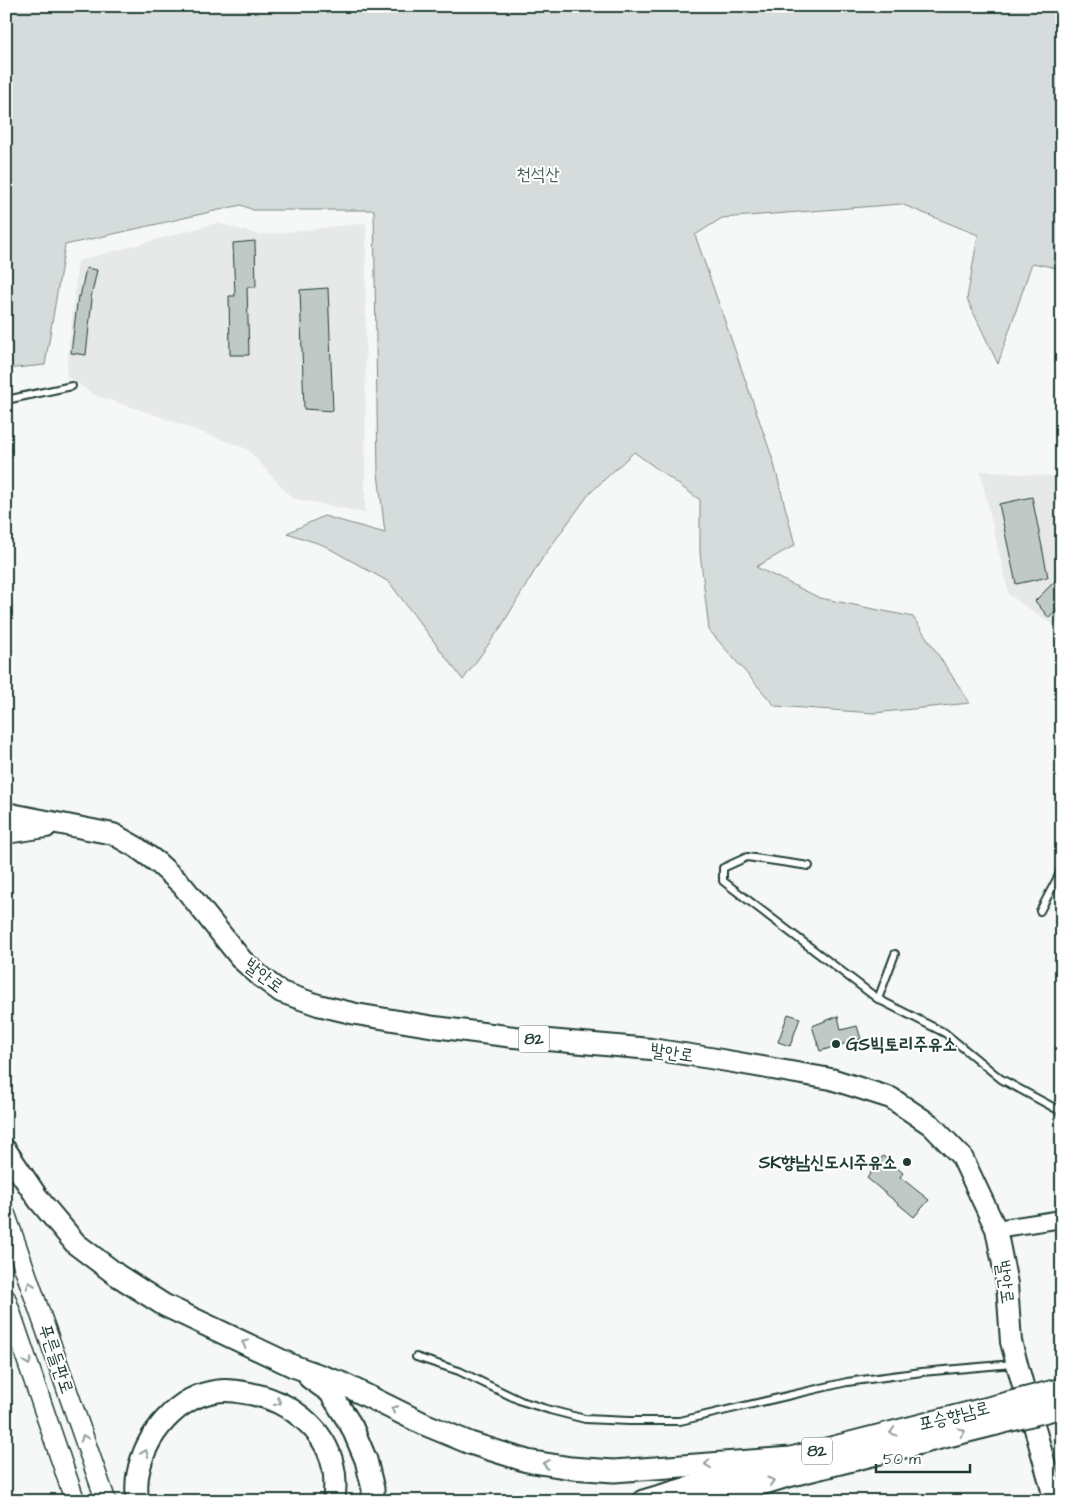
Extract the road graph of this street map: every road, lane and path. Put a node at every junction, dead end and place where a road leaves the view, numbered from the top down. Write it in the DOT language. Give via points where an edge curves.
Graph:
graph roads {
  1 [pos="72,386"];
  2 [pos="6,400"];
  3 [pos="6,814"];
  4 [pos="68,825"];
  5 [pos="6,833"];
  6 [pos="1062,865"];
  7 [pos="809,866"];
  8 [pos="1040,912"];
  9 [pos="895,954"];
  10 [pos="878,999"];
  11 [pos="1062,1112"];
  12 [pos="6,1151"];
  13 [pos="6,1216"];
  14 [pos="1062,1219"];
  15 [pos="996,1229"];
  16 [pos="6,1299"];
  17 [pos="416,1357"];
  18 [pos="1017,1363"];
  19 [pos="293,1366"];
  20 [pos="1062,1389"];
  21 [pos="1062,1406"];
  22 [pos="994,1415"];
  23 [pos="791,1458"];
  24 [pos="64,1471"];
  25 [pos="373,1495"];
  26 [pos="71,1501"];
  27 [pos="75,1501"];
  28 [pos="106,1501"];
  29 [pos="137,1501"];
  30 [pos="334,1501"];
  31 [pos="644,1501"];
  32 [pos="708,1501"];
  33 [pos="1055,1501"];
  1 -- 2 [label="lane"];
  3 -- 4 [label="main road, 82"];
  4 -- 5 [label="main road, 82"];
  4 -- 15 [label="main road, 발안로 / 82" via="113,834 150,858 182,886 254,972 281,992 318,1005 434,1027 651,1049 719,1060 831,1079 891,1098 931,1125 962,1157"];
  6 -- 8 [label="lane"];
  7 -- 10 [label="lane" via="747,857 723,868 723,881"];
  9 -- 10 [label="lane"];
  10 -- 11 [label="lane" via="945,1033 1001,1079"];
  19 -- 12 [label="highway, one-way" via="164,1304 117,1276 76,1244 39,1200"];
  28 -- 13 [label="main road, 푸른들판로, one-way"];
  14 -- 15 [label="street"];
  15 -- 18 [label="main road, 발안로 / 82" via="1007,1284 1011,1342"];
  16 -- 24 [label="main road, 푸른들판로, one-way"];
  17 -- 18 [label="lane" via="459,1371 521,1401 550,1410 585,1419 629,1421 680,1421 846,1382"];
  18 -- 33 [label="main road, 발안로 / 82"];
  23 -- 19 [label="highway, one-way" via="614,1471 527,1461 470,1443 341,1383"];
  19 -- 25 [label="highway" via="330,1392 352,1427 366,1460"];
  20 -- 22 [label="highway, 포승향남로 / 82, bridge"];
  21 -- 22 [label="highway, 포승향남로 / 82, bridge"];
  22 -- 23 [label="highway, 포승향남로 / 82, one-way"];
  32 -- 22 [label="highway, 포승향남로 / 82, one-way"];
  23 -- 31 [label="highway, 포승향남로 / 82"];
  24 -- 26 [label="main road"];
  24 -- 27 [label="main road, 푸른들판로"];
  29 -- 30 [label="highway, one-way" via="138,1475 144,1452 156,1431 171,1413 189,1402 229,1390 264,1396 300,1414 325,1444 333,1465"];
}
